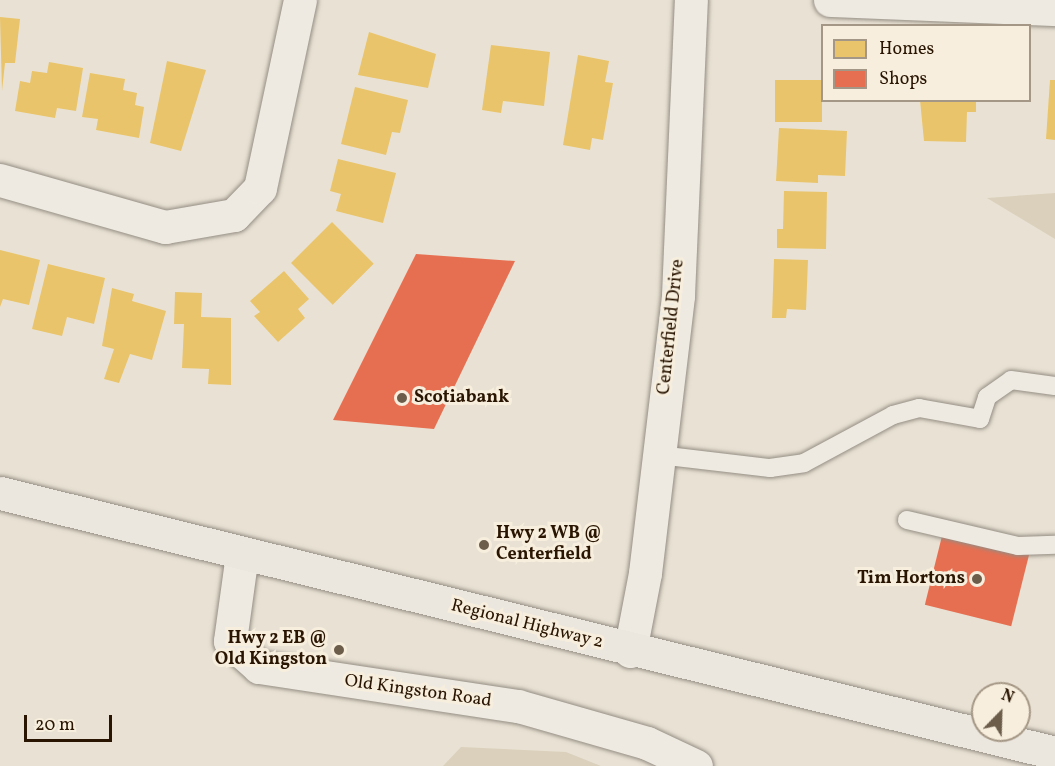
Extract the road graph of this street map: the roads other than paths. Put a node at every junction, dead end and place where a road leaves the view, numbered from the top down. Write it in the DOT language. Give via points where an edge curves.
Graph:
graph roads {
  1 [pos="300,0"];
  2 [pos="691,0"];
  3 [pos="830,0"];
  4 [pos="1055,9"];
  5 [pos="0,180"];
  6 [pos="1055,386"];
  7 [pos="659,455"];
  8 [pos="0,494"];
  9 [pos="907,520"];
  10 [pos="1055,545"];
  11 [pos="242,554"];
  12 [pos="630,651"];
  13 [pos="1055,753"];
  14 [pos="696,766"];
  1 -- 5 [label="street" via="260,188 234,215 165,227"];
  2 -- 7 [label="street, Centerfield Drive" via="678,295"];
  3 -- 4 [label="street"];
  6 -- 7 [label="lane" via="1011,380 987,397 980,419 920,408 893,415 804,463 770,468"];
  7 -- 12 [label="street, Centerfield Drive"];
  8 -- 11 [label="main road, Regional Highway 2"];
  9 -- 10 [label="lane" via="1018,546"];
  11 -- 12 [label="main road, Regional Highway 2"];
  11 -- 14 [label="street, Old Kingston Road" via="230,641 259,667 518,706 647,743"];
  12 -- 13 [label="main road, Regional Highway 2"];
}
